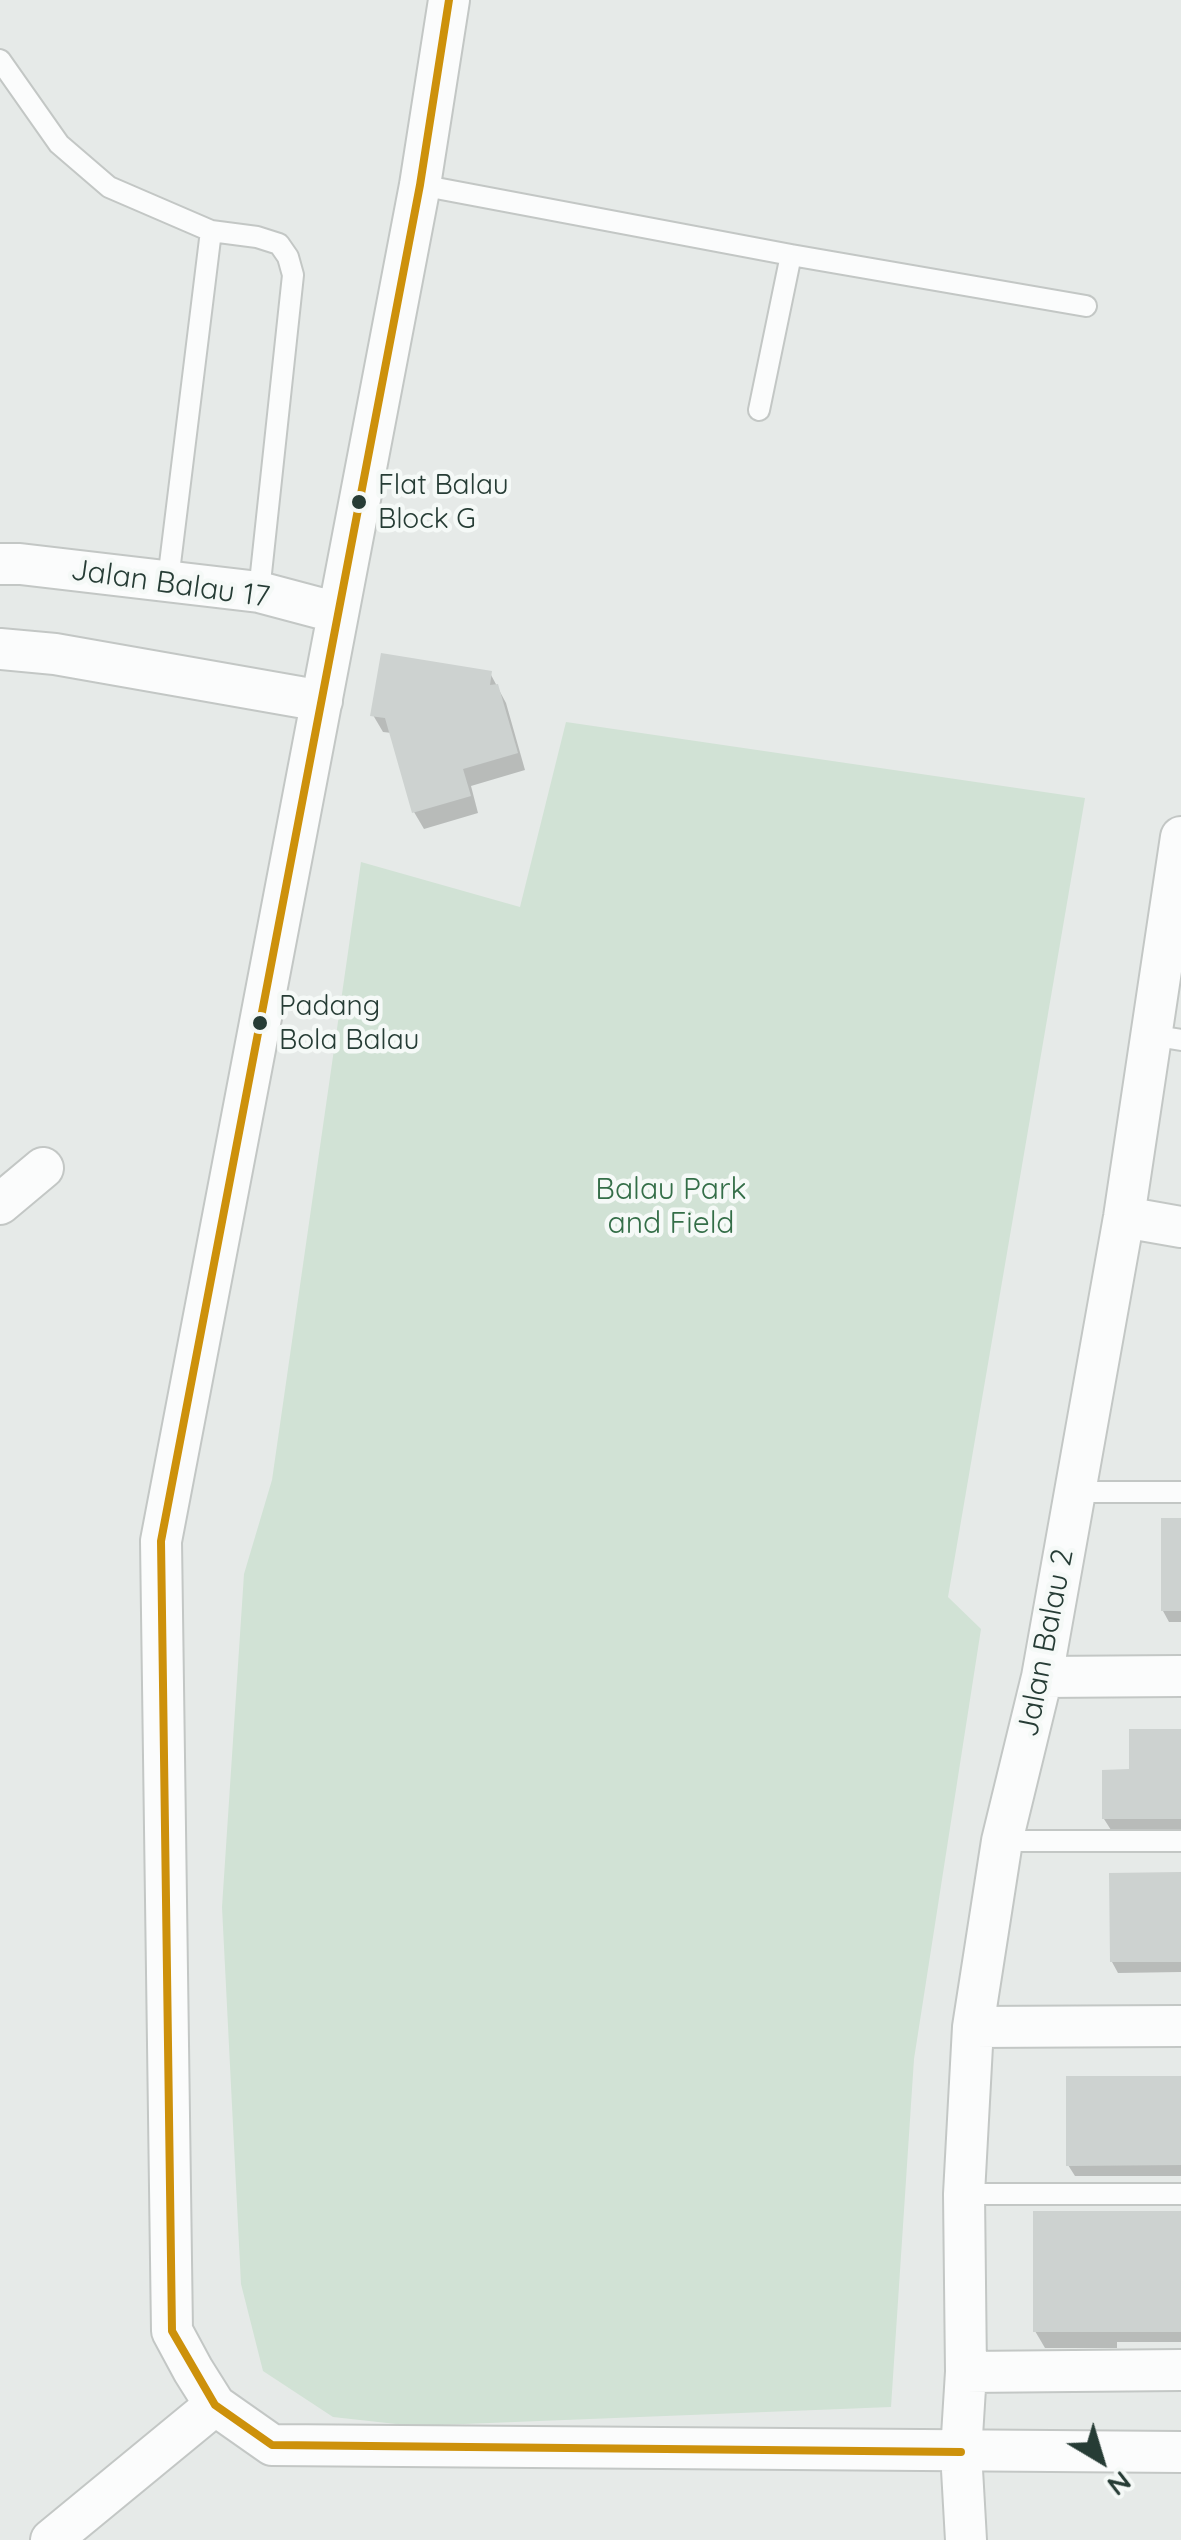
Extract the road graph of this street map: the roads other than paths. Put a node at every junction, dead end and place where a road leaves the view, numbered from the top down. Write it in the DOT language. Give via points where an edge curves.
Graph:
graph roads {
  1 [pos="449,0"];
  2 [pos="0,60"];
  3 [pos="420,185"];
  4 [pos="212,231"];
  5 [pos="791,255"];
  6 [pos="1086,306"];
  7 [pos="759,410"];
  8 [pos="0,564"];
  9 [pos="168,580"];
  10 [pos="259,592"];
  11 [pos="338,614"];
  12 [pos="0,649"];
  13 [pos="322,701"];
  14 [pos="1181,837"];
  15 [pos="1165,1038"];
  16 [pos="43,1168"];
  17 [pos="0,1204"];
  18 [pos="1124,1217"];
  19 [pos="1181,1227"];
  20 [pos="1075,1492"];
  21 [pos="1181,1492"];
  22 [pos="1181,1676"];
  23 [pos="1042,1677"];
  24 [pos="1002,1841"];
  25 [pos="1181,1841"];
  26 [pos="973,2026"];
  27 [pos="1181,2026"];
  28 [pos="964,2194"];
  29 [pos="1181,2194"];
  30 [pos="1181,2370"];
  31 [pos="966,2372"];
  32 [pos="216,2405"];
  33 [pos="961,2452"];
  34 [pos="1181,2452"];
  35 [pos="50,2540"];
  36 [pos="966,2540"];
  1 -- 3 [label="street"];
  2 -- 4 [label="lane" via="59,144 109,187"];
  3 -- 5 [label="lane"];
  3 -- 11 [label="street"];
  4 -- 9 [label="lane"];
  4 -- 10 [label="lane" via="279,244 293,275"];
  5 -- 6 [label="lane"];
  5 -- 7 [label="lane"];
  8 -- 9 [label="street, Jalan Balau 17"];
  9 -- 10 [label="street, Jalan Balau 17"];
  10 -- 11 [label="street, Jalan Balau 17"];
  11 -- 13 [label="street"];
  12 -- 13 [label="street"];
  13 -- 32 [label="street" via="161,1542 172,2331"];
  14 -- 15 [label="street, Jalan Balau 2"];
  15 -- 18 [label="street, Jalan Balau 2"];
  16 -- 17 [label="street"];
  18 -- 19 [label="street"];
  18 -- 20 [label="street, Jalan Balau 2"];
  20 -- 21 [label="lane"];
  20 -- 23 [label="street, Jalan Balau 2"];
  22 -- 23 [label="street"];
  23 -- 24 [label="street, Jalan Balau 2"];
  24 -- 25 [label="lane"];
  24 -- 26 [label="street, Jalan Balau 2"];
  26 -- 27 [label="street"];
  26 -- 28 [label="street, Jalan Balau 2"];
  28 -- 29 [label="lane"];
  28 -- 31 [label="street, Jalan Balau 2"];
  30 -- 31 [label="street"];
  31 -- 33 [label="street, Jalan Balau 2"];
  32 -- 33 [label="street" via="272,2445"];
  32 -- 35 [label="street"];
  33 -- 34 [label="street"];
  33 -- 36 [label="street, Jalan Balau 2"];
}
